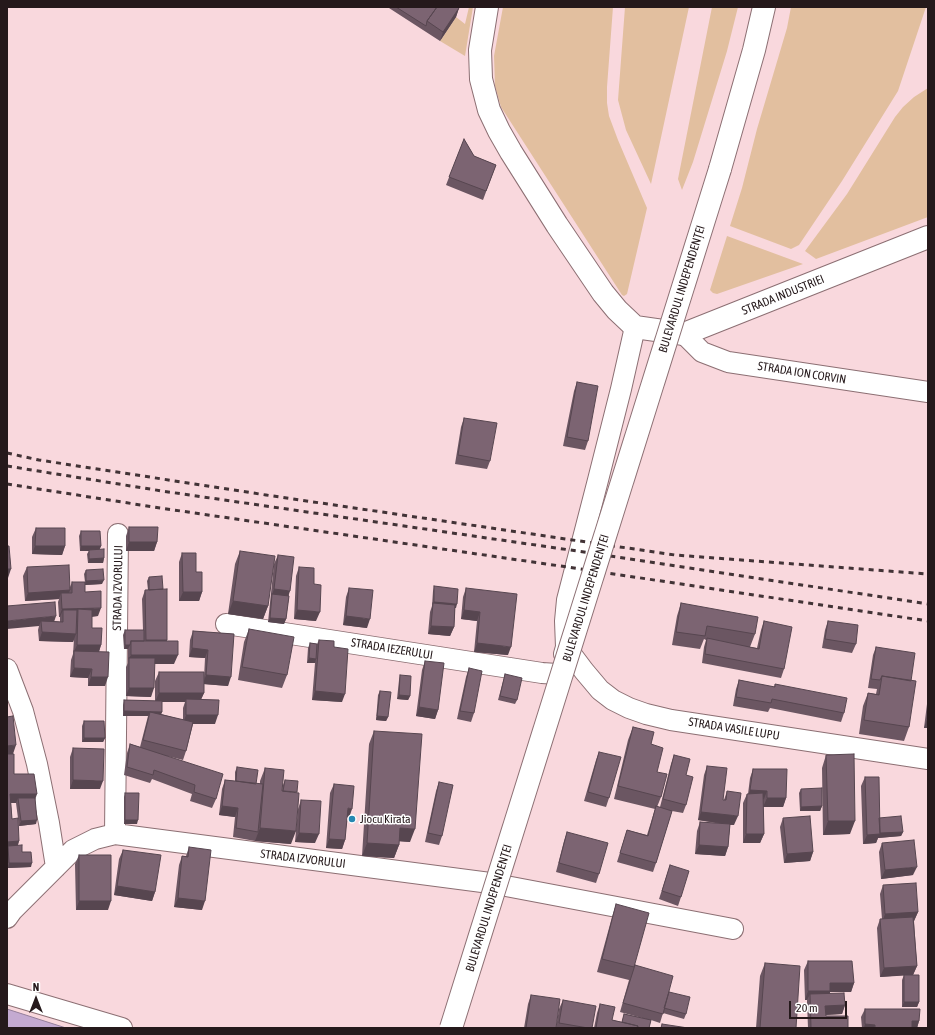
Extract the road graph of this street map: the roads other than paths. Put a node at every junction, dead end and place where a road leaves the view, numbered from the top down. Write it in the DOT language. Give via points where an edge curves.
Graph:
graph roads {
  1 [pos="487,7"];
  2 [pos="764,7"];
  3 [pos="928,237"];
  4 [pos="635,327"];
  5 [pos="684,334"];
  6 [pos="928,392"];
  7 [pos="118,534"];
  8 [pos="226,624"];
  9 [pos="566,646"];
  10 [pos="7,669"];
  11 [pos="557,674"];
  12 [pos="928,759"];
  13 [pos="116,834"];
  14 [pos="56,868"];
  15 [pos="490,883"];
  16 [pos="9,912"];
  17 [pos="734,929"];
  18 [pos="7,994"];
  19 [pos="122,1028"];
  20 [pos="448,1028"];
  21 [pos="451,1028"];
  1 -- 4 [label="main road" via="480,50 481,79 489,110 511,152 557,225 603,293"];
  2 -- 21 [label="main road, BULEVARDUL INDEPENDENȚEI, bridge" via="720,169"];
  3 -- 5 [label="main road, STRADA INDUSTRIEI"];
  4 -- 5 [label="main road, STRADA INDUSTRIEI"];
  4 -- 9 [label="street" via="567,600"];
  5 -- 6 [label="street, STRADA ION CORVIN" via="702,352 728,362"];
  7 -- 13 [label="street, STRADA IZVORULUI"];
  8 -- 11 [label="street, STRADA IEZERULUI"];
  9 -- 11 [label="street"];
  9 -- 12 [label="street, STRADA VASILE LUPU" via="600,690 613,700 646,714"];
  10 -- 14 [label="street" via="23,711 37,764"];
  11 -- 15 [label="street"];
  13 -- 14 [label="street, STRADA IZVORULUI" via="95,839 73,850"];
  13 -- 15 [label="street, STRADA IZVORULUI"];
  14 -- 16 [label="street, STRADA IZVORULUI"];
  15 -- 17 [label="street, STRADA IZVORULUI"];
  15 -- 20 [label="street" via="448,1016"];
  18 -- 19 [label="street"];
}
